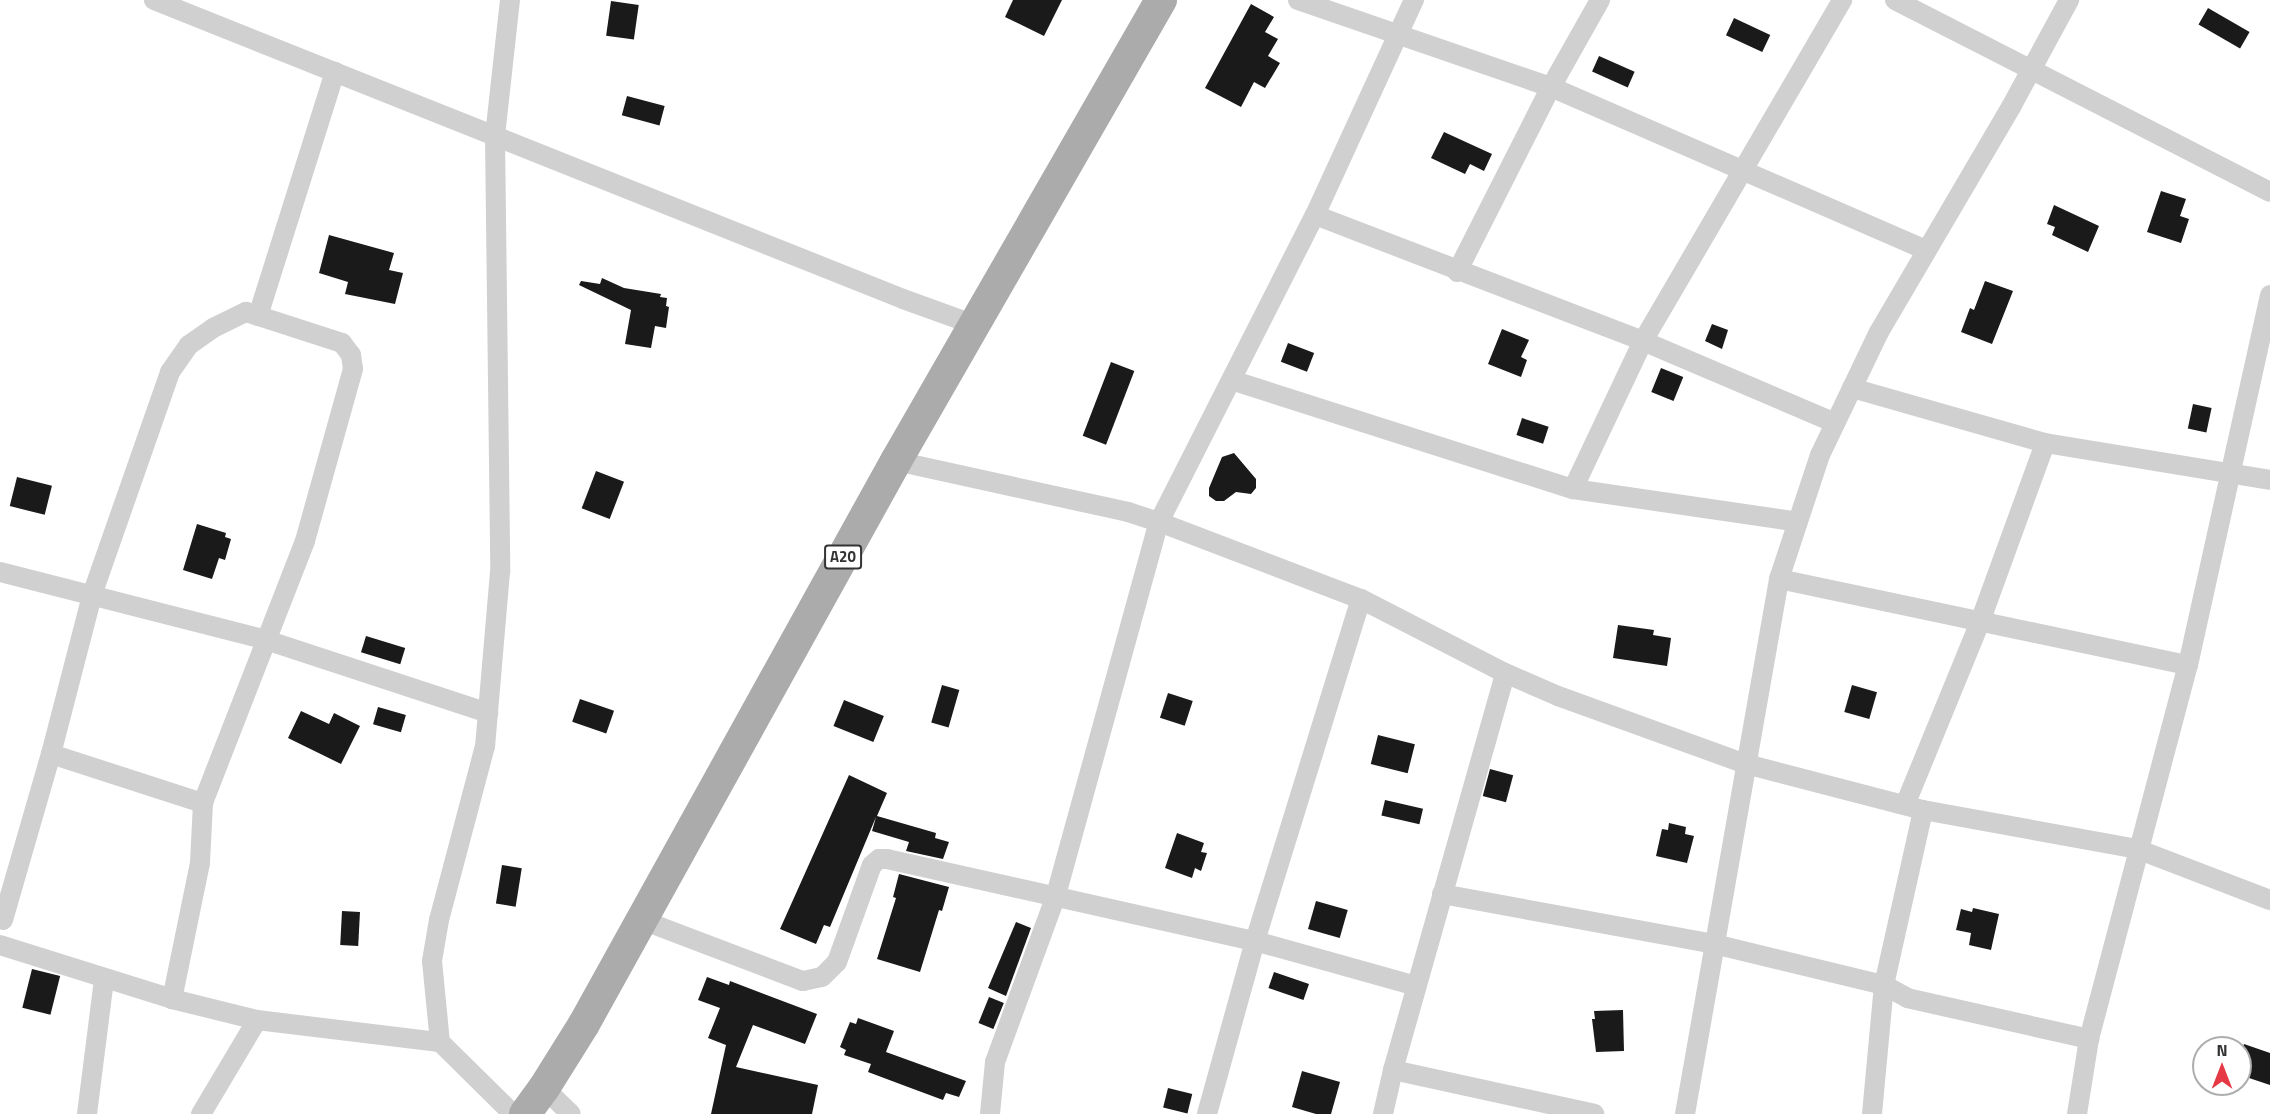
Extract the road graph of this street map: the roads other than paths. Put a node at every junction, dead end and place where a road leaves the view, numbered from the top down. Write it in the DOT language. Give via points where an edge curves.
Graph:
graph roads {
  1 [pos="154,0"];
  2 [pos="510,0"];
  3 [pos="1161,0"];
  4 [pos="1298,0"];
  5 [pos="1414,0"];
  6 [pos="1600,0"];
  7 [pos="1842,0"];
  8 [pos="1895,0"];
  9 [pos="2068,0"];
  10 [pos="1395,35"];
  11 [pos="2031,71"];
  12 [pos="335,72"];
  13 [pos="1551,87"];
  14 [pos="495,136"];
  15 [pos="1743,170"];
  16 [pos="2266,183"];
  17 [pos="1315,215"];
  18 [pos="1925,250"];
  19 [pos="1457,272"];
  20 [pos="2270,295"];
  21 [pos="258,316"];
  22 [pos="975,325"];
  23 [pos="1643,341"];
  24 [pos="1231,380"];
  25 [pos="1852,388"];
  26 [pos="1835,423"];
  27 [pos="2045,443"];
  28 [pos="896,461"];
  29 [pos="2232,475"];
  30 [pos="2270,480"];
  31 [pos="1573,489"];
  32 [pos="1159,522"];
  33 [pos="1798,522"];
  34 [pos="0,572"];
  35 [pos="1779,579"];
  36 [pos="92,595"];
  37 [pos="1361,599"];
  38 [pos="1980,622"];
  39 [pos="266,640"];
  40 [pos="2188,665"];
  41 [pos="1505,673"];
  42 [pos="488,713"];
  43 [pos="51,754"];
  44 [pos="1746,764"];
  45 [pos="203,803"];
  46 [pos="1914,808"];
  47 [pos="2137,849"];
  48 [pos="1442,894"];
  49 [pos="1056,895"];
  50 [pos="2270,900"];
  51 [pos="1,920"];
  52 [pos="642,920"];
  53 [pos="0,940"];
  54 [pos="1255,941"];
  55 [pos="1714,944"];
  56 [pos="0,945"];
  57 [pos="104,979"];
  58 [pos="1884,985"];
  59 [pos="1416,987"];
  60 [pos="172,999"];
  61 [pos="257,1020"];
  62 [pos="2089,1039"];
  63 [pos="440,1042"];
  64 [pos="1392,1070"];
  65 [pos="544,1088"];
  66 [pos="87,1114"];
  67 [pos="201,1114"];
  68 [pos="513,1114"];
  69 [pos="525,1114"];
  70 [pos="571,1114"];
  71 [pos="990,1114"];
  72 [pos="1207,1114"];
  73 [pos="1383,1114"];
  74 [pos="1594,1114"];
  75 [pos="1685,1114"];
  76 [pos="1872,1114"];
  77 [pos="2077,1114"];
  1 -- 12 [label="street"];
  2 -- 14 [label="street"];
  3 -- 22 [label="main road, A20"];
  4 -- 10 [label="street"];
  5 -- 10 [label="street"];
  6 -- 13 [label="street"];
  7 -- 15 [label="street"];
  8 -- 11 [label="street"];
  9 -- 11 [label="street"];
  10 -- 13 [label="street"];
  10 -- 17 [label="street"];
  11 -- 16 [label="street"];
  11 -- 18 [label="street"];
  12 -- 14 [label="street"];
  12 -- 21 [label="street"];
  13 -- 15 [label="street"];
  13 -- 19 [label="street"];
  14 -- 22 [label="street"];
  14 -- 42 [label="street" via="500,572"];
  15 -- 18 [label="street"];
  15 -- 23 [label="street"];
  17 -- 19 [label="street"];
  17 -- 24 [label="street"];
  18 -- 25 [label="street"];
  19 -- 23 [label="street"];
  20 -- 29 [label="street"];
  21 -- 36 [label="street" via="246,312 213,328 189,345 170,372"];
  21 -- 39 [label="street" via="342,343 351,355 353,369 305,541"];
  22 -- 28 [label="main road, A20"];
  23 -- 26 [label="street"];
  23 -- 31 [label="street"];
  24 -- 31 [label="street"];
  24 -- 32 [label="street"];
  25 -- 26 [label="street"];
  25 -- 27 [label="street"];
  26 -- 33 [label="street"];
  27 -- 29 [label="street"];
  27 -- 38 [label="street"];
  28 -- 32 [label="street"];
  28 -- 52 [label="main road, A20"];
  29 -- 30 [label="street"];
  29 -- 40 [label="street"];
  31 -- 33 [label="street"];
  32 -- 37 [label="street"];
  32 -- 49 [label="street"];
  33 -- 35 [label="street"];
  34 -- 36 [label="street"];
  35 -- 38 [label="street"];
  35 -- 44 [label="street"];
  36 -- 39 [label="street"];
  36 -- 43 [label="street"];
  37 -- 41 [label="street"];
  37 -- 54 [label="street"];
  38 -- 40 [label="street"];
  38 -- 46 [label="street"];
  39 -- 42 [label="street"];
  39 -- 45 [label="street"];
  40 -- 47 [label="street"];
  41 -- 44 [label="street" via="1557,696"];
  41 -- 48 [label="street"];
  42 -- 63 [label="street" via="485,746 439,920 432,961"];
  43 -- 45 [label="street"];
  43 -- 51 [label="street"];
  44 -- 46 [label="street"];
  44 -- 55 [label="street"];
  45 -- 60 [label="street" via="200,863"];
  46 -- 47 [label="street"];
  46 -- 58 [label="street"];
  47 -- 50 [label="street"];
  47 -- 62 [label="street"];
  48 -- 55 [label="street"];
  48 -- 59 [label="street"];
  49 -- 52 [label="street" via="879,859 872,865 837,962 822,977 803,981"];
  49 -- 54 [label="street"];
  49 -- 71 [label="street" via="995,1062"];
  51 -- 53 [label="street"];
  52 -- 65 [label="main road, A20"];
  54 -- 59 [label="street"];
  54 -- 72 [label="street"];
  55 -- 58 [label="street"];
  55 -- 75 [label="street"];
  56 -- 57 [label="street"];
  57 -- 60 [label="street"];
  57 -- 66 [label="street"];
  58 -- 62 [label="street" via="1907,998"];
  58 -- 76 [label="street"];
  59 -- 64 [label="street"];
  60 -- 61 [label="street"];
  61 -- 63 [label="street"];
  61 -- 67 [label="street"];
  62 -- 77 [label="street"];
  63 -- 68 [label="street"];
  64 -- 73 [label="street"];
  64 -- 74 [label="street"];
  65 -- 69 [label="main road, A20"];
  65 -- 70 [label="street"];
}
